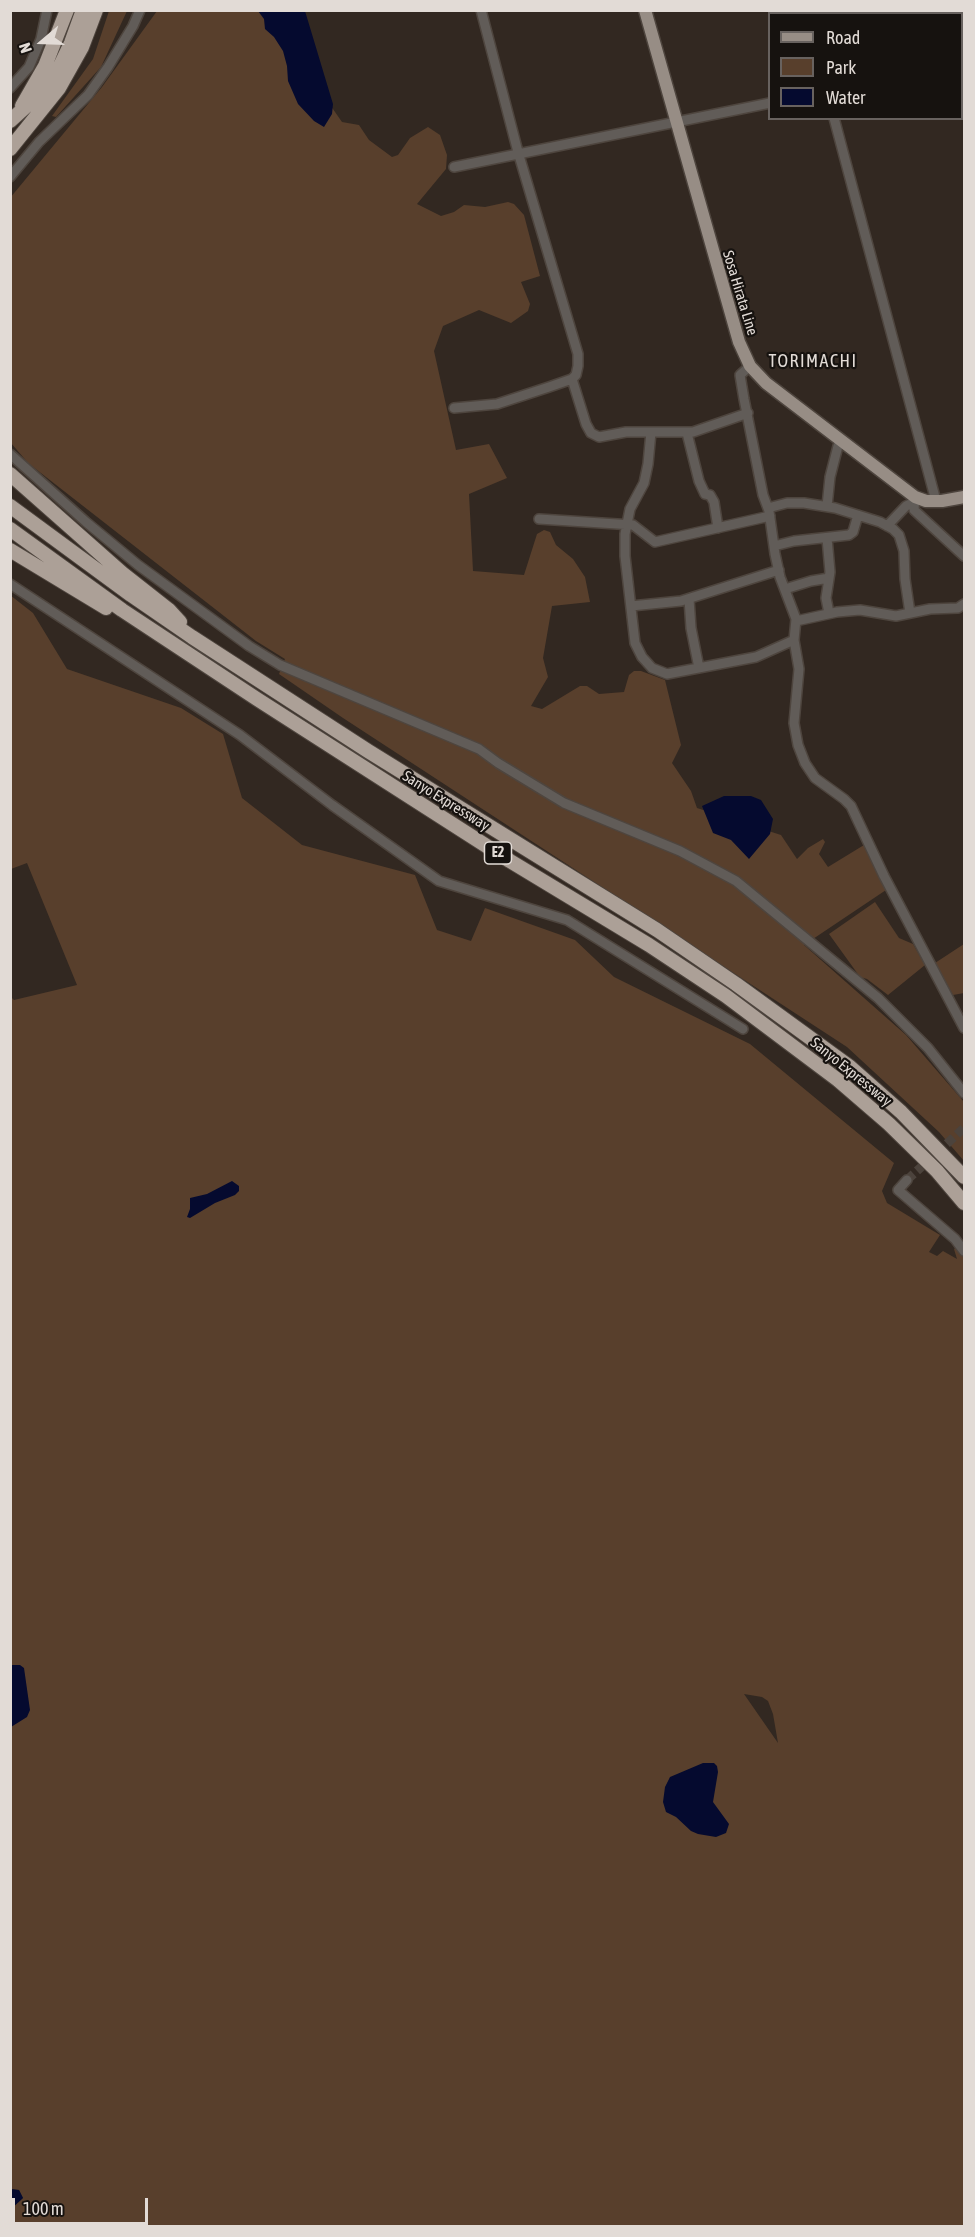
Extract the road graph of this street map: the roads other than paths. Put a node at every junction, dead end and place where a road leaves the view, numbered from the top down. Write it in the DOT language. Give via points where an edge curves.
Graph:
graph roads {
  1 [pos="47,10"];
  2 [pos="67,10"];
  3 [pos="82,10"];
  4 [pos="96,10"];
  5 [pos="140,10"];
  6 [pos="481,10"];
  7 [pos="645,10"];
  8 [pos="10,88"];
  9 [pos="768,103"];
  10 [pos="14,117"];
  11 [pos="675,120"];
  12 [pos="835,120"];
  13 [pos="10,149"];
  14 [pos="518,152"];
  15 [pos="454,167"];
  16 [pos="10,177"];
  17 [pos="750,366"];
  18 [pos="572,379"];
  19 [pos="454,408"];
  20 [pos="748,414"];
  21 [pos="651,432"];
  22 [pos="687,433"];
  23 [pos="842,440"];
  24 [pos="10,453"];
  25 [pos="10,474"];
  26 [pos="964,497"];
  27 [pos="915,500"];
  28 [pos="936,501"];
  29 [pos="10,506"];
  30 [pos="827,506"];
  31 [pos="769,512"];
  32 [pos="858,515"];
  33 [pos="539,519"];
  34 [pos="627,524"];
  35 [pos="887,526"];
  36 [pos="718,528"];
  37 [pos="10,529"];
  38 [pos="827,538"];
  39 [pos="774,546"];
  40 [pos="10,550"];
  41 [pos="964,556"];
  42 [pos="779,570"];
  43 [pos="829,578"];
  44 [pos="10,584"];
  45 [pos="785,589"];
  46 [pos="689,599"];
  47 [pos="964,604"];
  48 [pos="631,606"];
  49 [pos="829,613"];
  50 [pos="910,614"];
  51 [pos="796,621"];
  52 [pos="192,637"];
  53 [pos="794,640"];
  54 [pos="699,668"];
  55 [pos="257,699"];
  56 [pos="964,1028"];
  57 [pos="743,1029"];
  58 [pos="964,1093"];
  59 [pos="964,1177"];
  60 [pos="907,1180"];
  61 [pos="964,1203"];
  62 [pos="964,1251"];
  1 -- 8 [label="street" via="41,39 29,67"];
  2 -- 10 [label="highway" via="45,66"];
  3 -- 10 [label="highway" via="59,68 42,92"];
  4 -- 13 [label="highway" via="82,47 59,88"];
  5 -- 16 [label="street" via="88,95 39,142"];
  6 -- 14 [label="street"];
  7 -- 11 [label="main road, Sosa Hirata Line"];
  9 -- 11 [label="street"];
  11 -- 14 [label="street"];
  11 -- 17 [label="main road, Sosa Hirata Line" via="736,334"];
  12 -- 28 [label="street"];
  14 -- 15 [label="street"];
  14 -- 18 [label="street" via="578,354"];
  17 -- 20 [label="street" via="741,375"];
  17 -- 23 [label="main road, Sosa Hirata Line" via="766,383"];
  18 -- 19 [label="street" via="497,404"];
  18 -- 21 [label="street" via="591,433 599,437"];
  20 -- 22 [label="street"];
  20 -- 31 [label="street"];
  21 -- 22 [label="street"];
  21 -- 34 [label="street" via="644,483"];
  22 -- 36 [label="street" via="699,481 714,502"];
  23 -- 27 [label="main road, Sosa Hirata Line"];
  23 -- 30 [label="street" via="830,477"];
  24 -- 58 [label="street" via="138,564 280,665 479,749 564,803 680,851 736,881 878,998 928,1048"];
  25 -- 52 [label="highway" via="170,610"];
  26 -- 28 [label="main road, Sosa Hirata Line"];
  27 -- 28 [label="main road, Sosa Hirata Line"];
  27 -- 35 [label="street"];
  27 -- 41 [label="street" via="914,510"];
  29 -- 52 [label="highway, Sanyo Expressway / E2"];
  30 -- 31 [label="street" via="787,503"];
  30 -- 32 [label="street"];
  31 -- 36 [label="street"];
  31 -- 39 [label="street"];
  32 -- 35 [label="street"];
  32 -- 38 [label="street" via="849,535"];
  33 -- 34 [label="street"];
  34 -- 36 [label="street" via="655,542"];
  34 -- 48 [label="street" via="625,556"];
  35 -- 50 [label="street" via="899,535 904,551"];
  37 -- 55 [label="highway, Sanyo Expressway / E2" via="122,610"];
  38 -- 39 [label="street"];
  38 -- 43 [label="street"];
  39 -- 42 [label="street"];
  40 -- 55 [label="highway"];
  42 -- 45 [label="street"];
  42 -- 46 [label="street"];
  43 -- 45 [label="street"];
  43 -- 49 [label="street"];
  44 -- 57 [label="street" via="240,735 439,881 567,921"];
  45 -- 51 [label="street"];
  46 -- 48 [label="street"];
  46 -- 54 [label="street"];
  47 -- 50 [label="street"];
  48 -- 54 [label="street" via="635,643 652,668 667,674"];
  49 -- 50 [label="street" via="860,610 896,616"];
  49 -- 51 [label="street"];
  51 -- 53 [label="street"];
  52 -- 59 [label="highway, Sanyo Expressway / E2" via="359,746 657,930 736,984 850,1067 901,1112"];
  53 -- 54 [label="street" via="756,657"];
  53 -- 56 [label="street" via="799,669 794,723 805,763 815,778 851,806"];
  55 -- 61 [label="highway, Sanyo Expressway / E2" via="726,996 838,1080 889,1124"];
  60 -- 62 [label="street" via="898,1190"];
}
